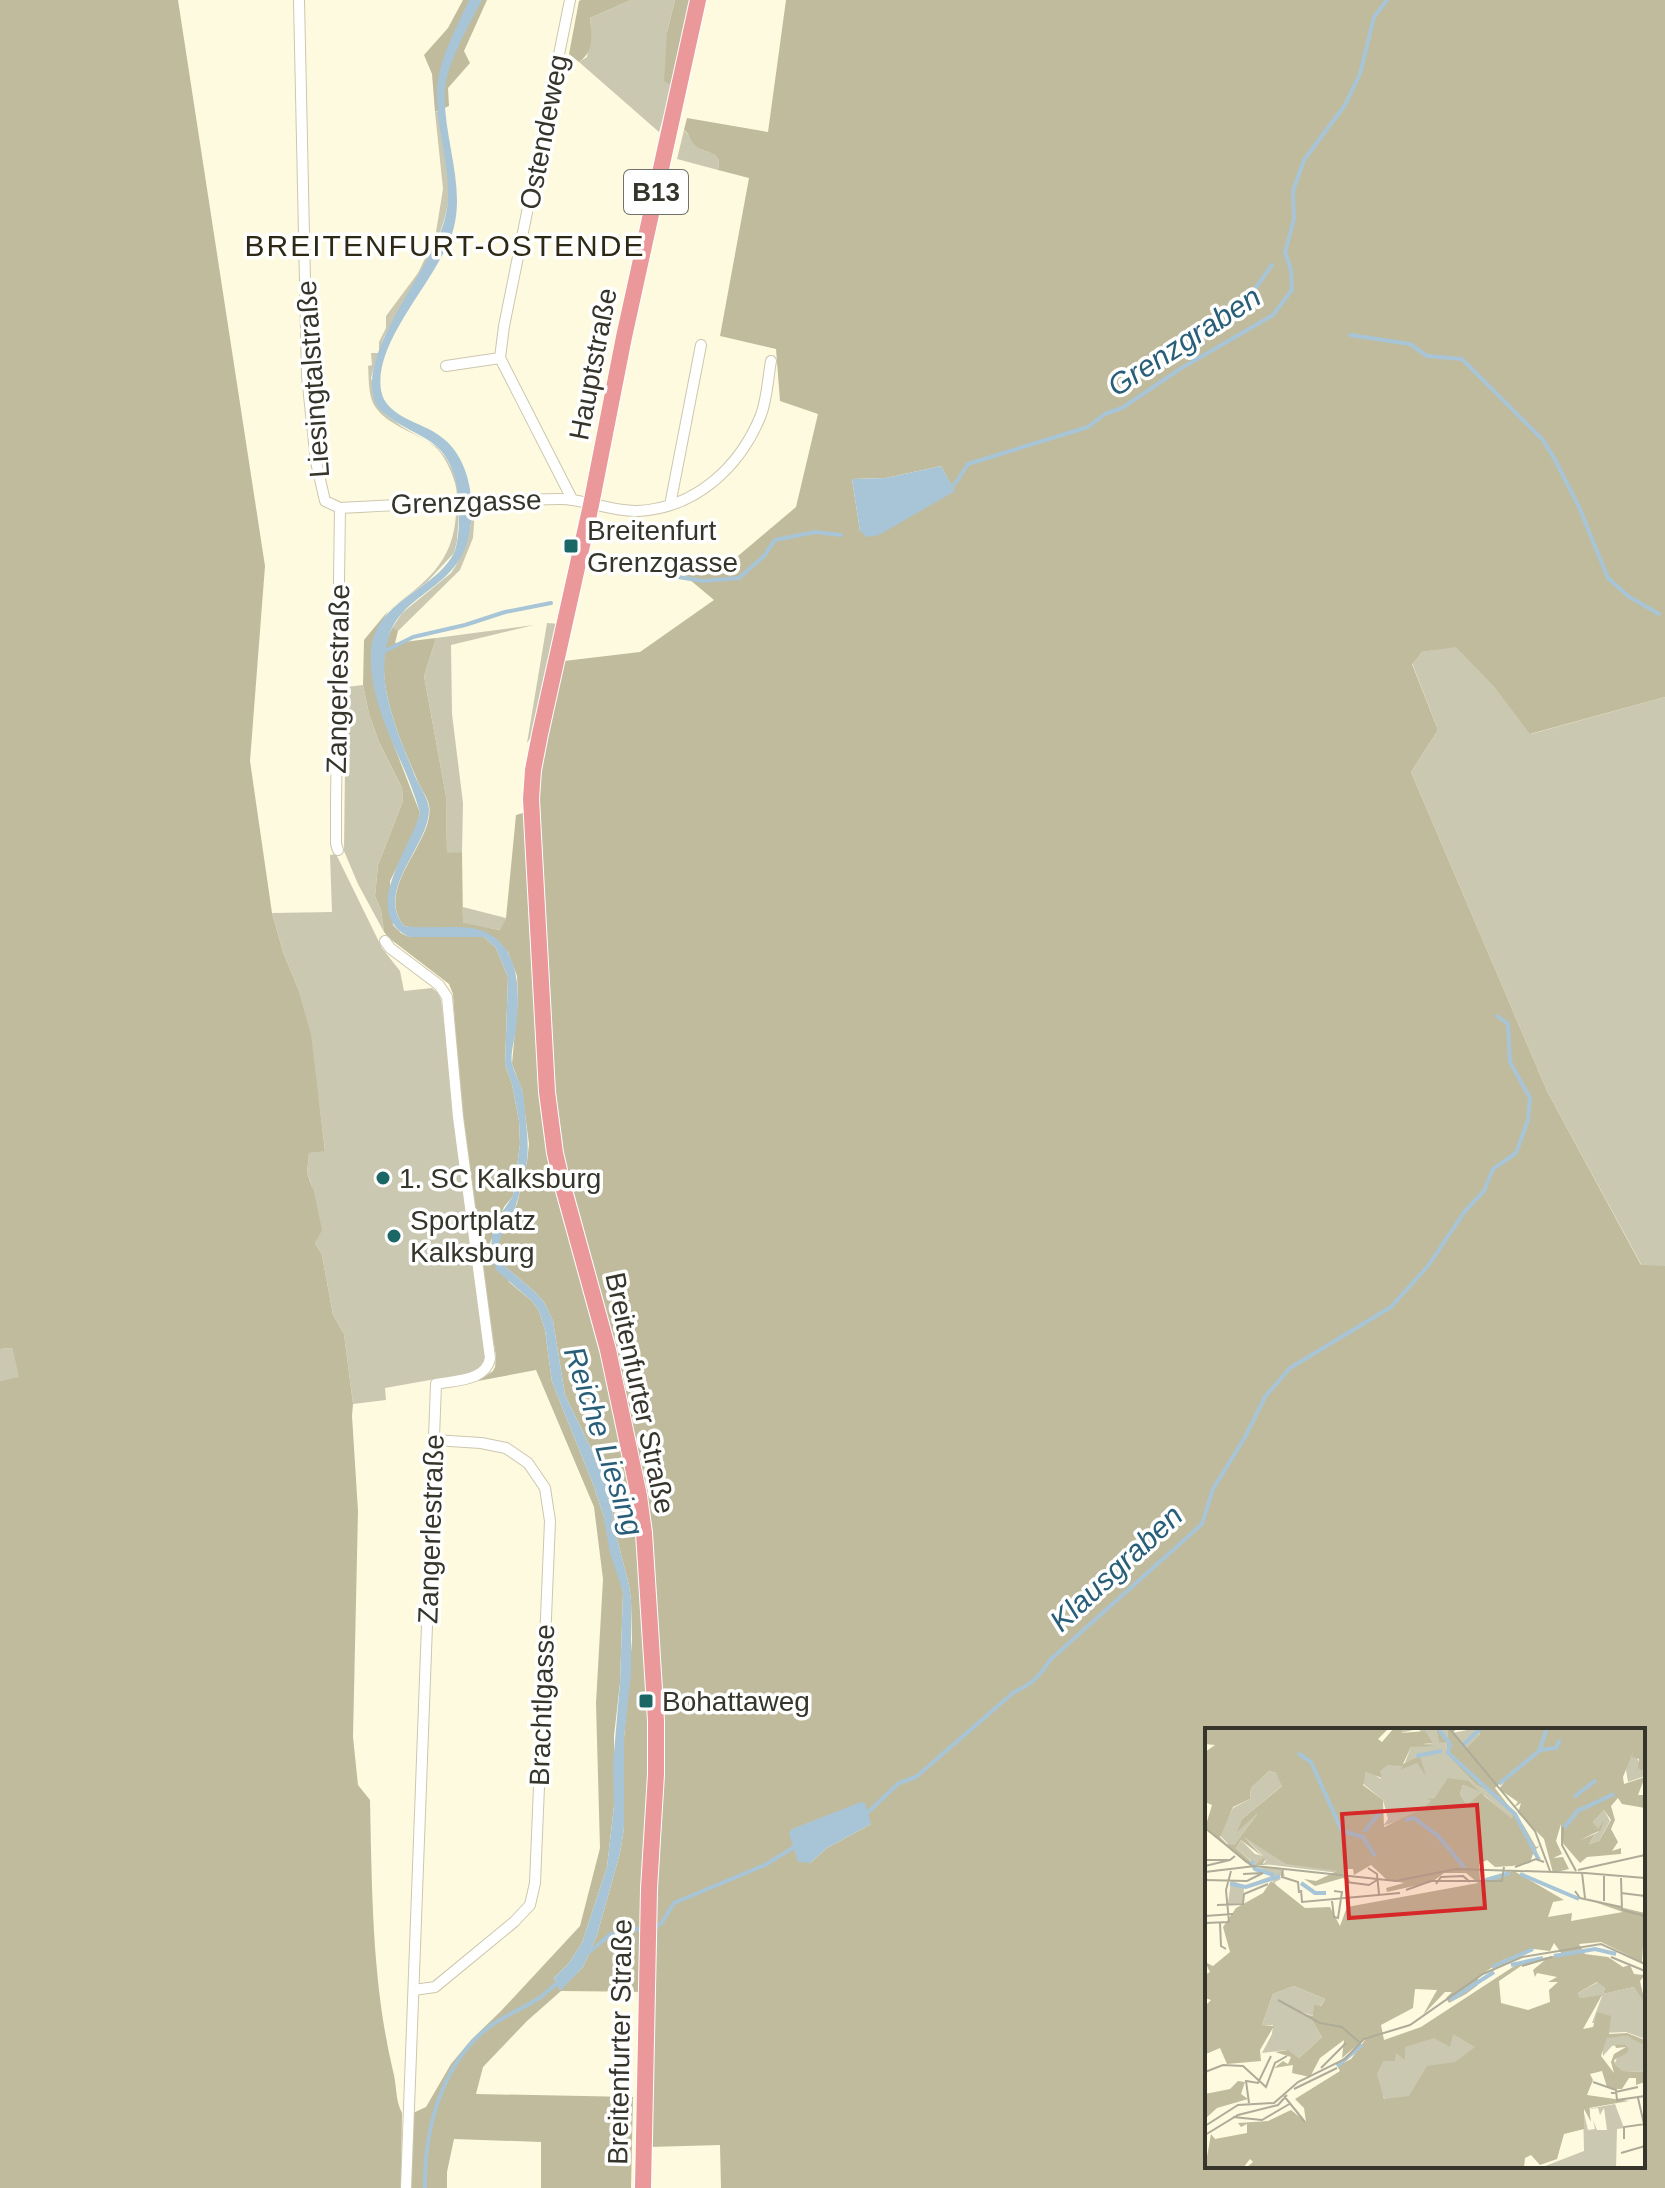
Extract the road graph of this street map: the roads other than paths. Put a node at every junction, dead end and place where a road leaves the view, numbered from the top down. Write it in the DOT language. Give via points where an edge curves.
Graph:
graph roads {
  1 [pos="299,0"];
  2 [pos="570,0"];
  3 [pos="698,0"];
  4 [pos="701,345"];
  5 [pos="500,358"];
  6 [pos="771,361"];
  7 [pos="446,366"];
  8 [pos="572,499"];
  9 [pos="591,505"];
  10 [pos="670,505"];
  11 [pos="340,508"];
  12 [pos="567,617"];
  13 [pos="338,850"];
  14 [pos="385,941"];
  15 [pos="434,1440"];
  16 [pos="414,1990"];
  17 [pos="406,2188"];
  18 [pos="643,2188"];
  1 -- 11 [label="street, Liesingtalstraße" via="307,376 319,481 325,501"];
  2 -- 5 [label="street, Ostendeweg"];
  3 -- 9 [label="main road, Hauptstraße / B13"];
  4 -- 10 [label="street"];
  5 -- 7 [label="street"];
  5 -- 8 [label="street"];
  6 -- 10 [label="street" via="761,414 737,460 711,485"];
  8 -- 9 [label="street, Grenzgasse"];
  8 -- 11 [label="street, Grenzgasse"];
  9 -- 10 [label="street" via="638,511"];
  9 -- 12 [label="main road, Hauptstraße / B13"];
  11 -- 13 [label="street, Zangerlestraße"];
  12 -- 18 [label="main road, Breitenfurter Straße / B13" via="533,770 532,849 555,1153 608,1350 644,1533 656,1774"];
  14 -- 15 [label="street, Zangerlestraße" via="447,997 490,1346 486,1371 436,1384"];
  15 -- 16 [label="street, Zangerlestraße"];
  15 -- 16 [label="street, Brachtlgasse" via="506,1448 528,1463 545,1488 550,1521 530,1905 435,1987"];
  16 -- 17 [label="street, Zangerlestraße"];
}
